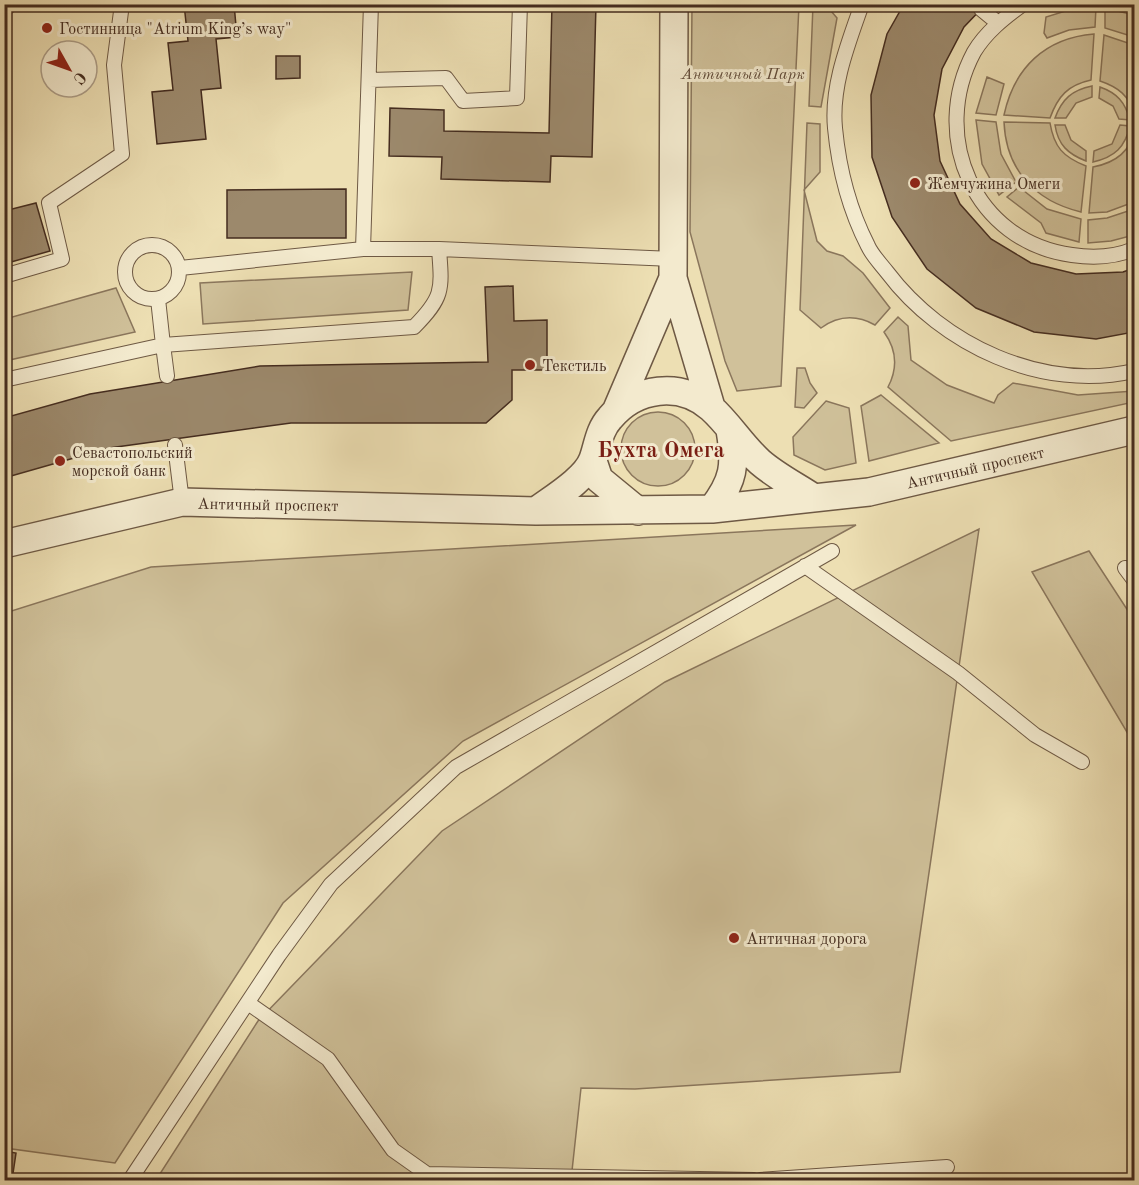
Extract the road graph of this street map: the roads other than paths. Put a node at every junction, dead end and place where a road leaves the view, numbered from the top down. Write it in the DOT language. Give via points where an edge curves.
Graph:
graph roads {
  1 [pos="122,4"];
  2 [pos="371,4"];
  3 [pos="520,4"];
  4 [pos="674,4"];
  5 [pos="862,4"];
  6 [pos="1023,4"];
  7 [pos="981,9"];
  8 [pos="998,23"];
  9 [pos="369,80"];
  10 [pos="363,249"];
  11 [pos="439,249"];
  12 [pos="1134,249"];
  13 [pos="180,268"];
  14 [pos="673,269"];
  15 [pos="4,276"];
  16 [pos="158,299"];
  17 [pos="163,345"];
  18 [pos="1134,372"];
  19 [pos="167,376"];
  20 [pos="4,380"];
  21 [pos="711,407"];
  22 [pos="616,411"];
  23 [pos="1134,429"];
  24 [pos="729,430"];
  25 [pos="175,445"];
  26 [pos="592,461"];
  27 [pos="814,498"];
  28 [pos="182,502"];
  29 [pos="712,509"];
  30 [pos="536,511"];
  31 [pos="638,511"];
  32 [pos="4,544"];
  33 [pos="832,551"];
  34 [pos="805,566"];
  35 [pos="1125,568"];
  36 [pos="1134,580"];
  37 [pos="1082,762"];
  38 [pos="248,1003"];
  39 [pos="947,1167"];
  40 [pos="130,1180"];
  41 [pos="754,1180"];
  42 [pos="760,1180"];
  1 -- 15 [label="lane" via="114,65 122,154 49,203 62,259"];
  2 -- 9 [label="lane"];
  3 -- 9 [label="lane" via="517,98 463,101 446,78"];
  4 -- 14 [label="street"];
  5 -- 18 [label="lane" via="841,62 835,126 844,189 869,248 907,299 966,345 1037,371 1112,377"];
  6 -- 8 [label="lane"];
  7 -- 8 [label="lane"];
  8 -- 12 [label="lane" via="975,51 961,84 955,119 959,154 972,188 994,217 1022,238 1055,253 1090,257"];
  9 -- 10 [label="lane"];
  10 -- 11 [label="lane"];
  10 -- 13 [label="lane"];
  11 -- 14 [label="lane"];
  11 -- 17 [label="lane" via="442,287 433,308 414,327"];
  13 -- 16 [label="lane" via="176,286"];
  13 -- 16 [label="lane" via="171,252 159,245 146,246 130,256 125,274 127,284 140,297"];
  14 -- 21 [label="street"];
  14 -- 22 [label="street"];
  16 -- 17 [label="lane"];
  17 -- 19 [label="lane"];
  17 -- 20 [label="lane"];
  21 -- 22 [label="street" via="684,392 657,391 635,396"];
  21 -- 24 [label="street"];
  22 -- 26 [label="street" via="596,443"];
  23 -- 27 [label="street, Античный проспект" via="879,489"];
  24 -- 27 [label="street" via="760,463"];
  24 -- 29 [label="street" via="734,457 731,475 725,492"];
  25 -- 28 [label="lane"];
  26 -- 30 [label="street" via="573,483"];
  26 -- 31 [label="street" via="599,479"];
  27 -- 29 [label="street, Античный проспект"];
  28 -- 30 [label="street, Античный проспект"];
  28 -- 32 [label="street, Античный проспект"];
  29 -- 31 [label="street, Античный проспект"];
  30 -- 31 [label="street, Античный проспект"];
  33 -- 34 [label="lane"];
  34 -- 37 [label="lane" via="958,673 1035,735"];
  34 -- 38 [label="lane" via="456,767 331,884"];
  35 -- 36 [label="lane"];
  38 -- 40 [label="lane"];
  38 -- 41 [label="lane" via="328,1059 393,1150 427,1174"];
  39 -- 42 [label="lane"];
}
